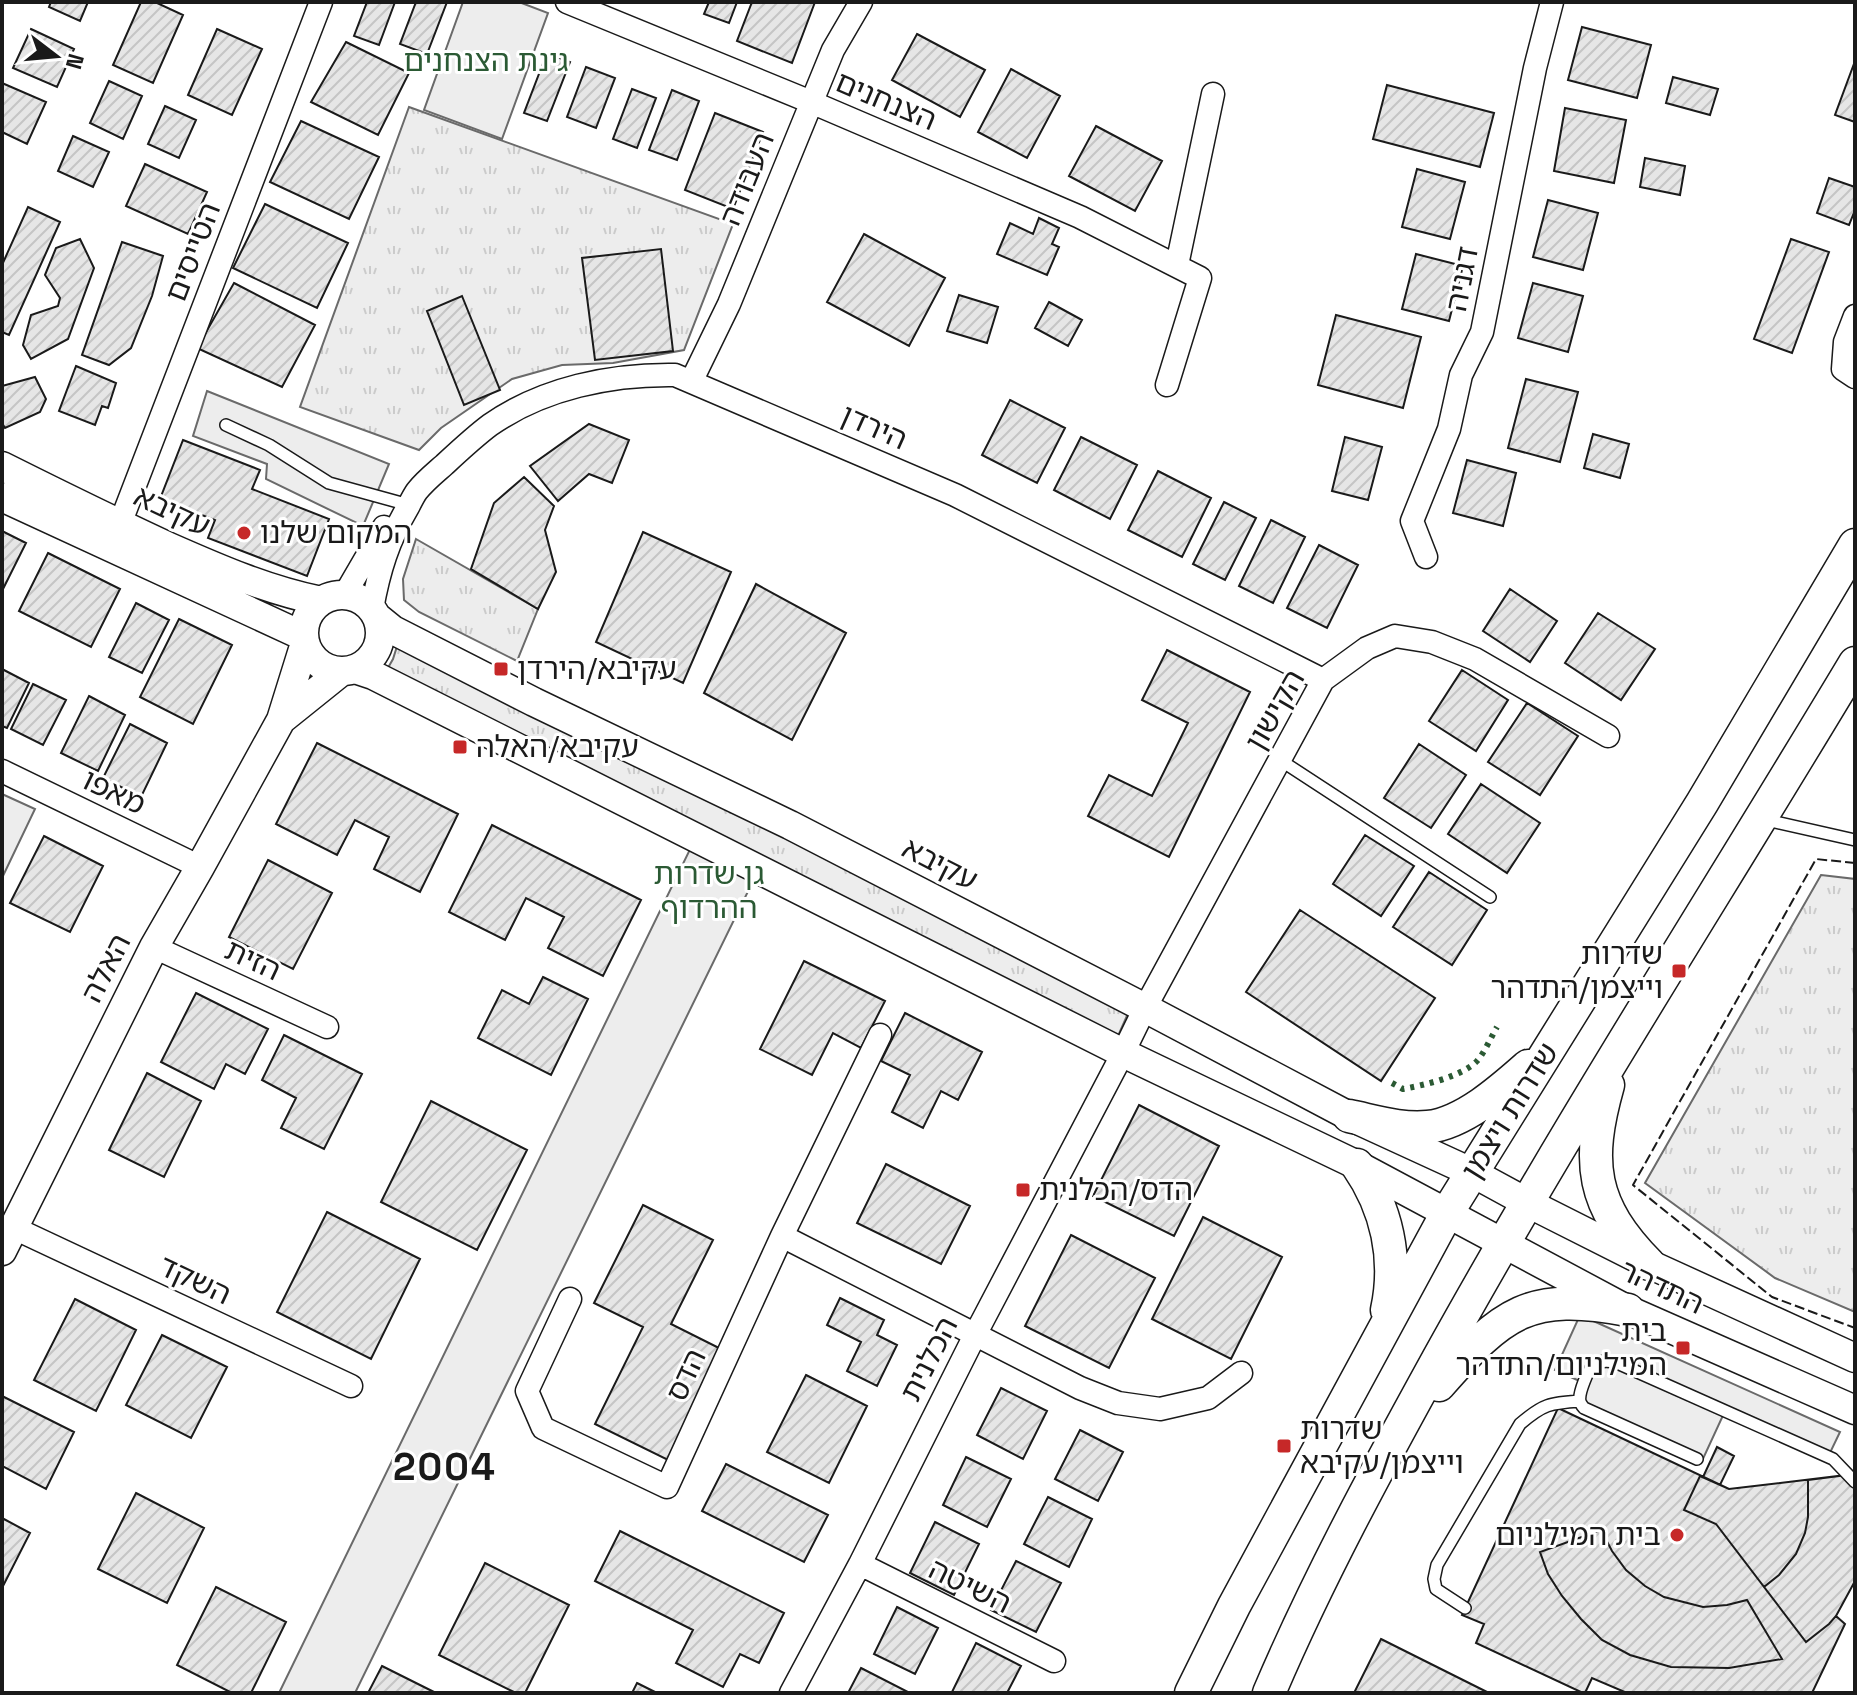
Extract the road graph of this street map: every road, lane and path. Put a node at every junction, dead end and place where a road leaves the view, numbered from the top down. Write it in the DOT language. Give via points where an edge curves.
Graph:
graph roads {
  1 [pos="321,2"];
  2 [pos="567,2"];
  3 [pos="861,2"];
  4 [pos="1552,2"];
  5 [pos="1213,94"];
  6 [pos="811,102"];
  7 [pos="1177,265"];
  8 [pos="1855,316"];
  9 [pos="1855,377"];
  10 [pos="692,380"];
  11 [pos="1167,385"];
  12 [pos="226,425"];
  13 [pos="2,466"];
  14 [pos="2,497"];
  15 [pos="409,505"];
  16 [pos="120,524"];
  17 [pos="1855,545"];
  18 [pos="1426,557"];
  19 [pos="333,597"];
  20 [pos="375,613"];
  21 [pos="304,639"];
  22 [pos="1855,663"];
  23 [pos="349,670"];
  24 [pos="1323,680"];
  25 [pos="281,720"];
  26 [pos="1608,736"];
  27 [pos="1280,760"];
  28 [pos="2,771"];
  29 [pos="1762,819"];
  30 [pos="1855,840"];
  31 [pos="200,867"];
  32 [pos="1490,897"];
  33 [pos="154,947"];
  34 [pos="1145,1008"];
  35 [pos="327,1027"];
  36 [pos="880,1035"];
  37 [pos="1554,1043"];
  38 [pos="1123,1053"];
  39 [pos="1616,1054"];
  40 [pos="1349,1116"];
  41 [pos="1357,1165"];
  42 [pos="1471,1172"];
  43 [pos="1526,1202"];
  44 [pos="1447,1213"];
  45 [pos="782,1236"];
  46 [pos="8,1240"];
  47 [pos="1502,1243"];
  48 [pos="1649,1264"];
  49 [pos="570,1299"];
  50 [pos="1628,1310"];
  51 [pos="1383,1329"];
  52 [pos="975,1335"];
  53 [pos="1855,1358"];
  54 [pos="1241,1373"];
  55 [pos="351,1386"];
  56 [pos="1580,1401"];
  57 [pos="1855,1410"];
  58 [pos="1390,1447"];
  59 [pos="1697,1459"];
  60 [pos="1855,1482"];
  61 [pos="860,1564"];
  62 [pos="1465,1608"];
  63 [pos="1054,1661"];
  64 [pos="791,1693"];
  65 [pos="1191,1693"];
  66 [pos="1269,1693"];
  1 -- 16 [label="street, הטייסים"];
  2 -- 6 [label="street, הצנחנים"];
  3 -- 6 [label="street, העבודה"];
  4 -- 18 [label="street, דגניה" via="1482,332 1461,375 1449,429 1412,521"];
  5 -- 7 [label="street"];
  6 -- 7 [label="street, הצנחנים" via="1080,217"];
  6 -- 10 [label="street, העבודה" via="729,304"];
  7 -- 11 [label="street, הצנחנים" via="1200,278"];
  8 -- 9 [label="street" via="1845,342 1843,369"];
  10 -- 15 [label="street, הירדן" via="648,374 617,378 528,404 466,445"];
  10 -- 24 [label="street, הירדן" via="955,495"];
  12 -- 15 [label="lane" via="329,483"];
  13 -- 16 [label="street, עקיבא"];
  14 -- 21 [label="street, עקיבא"];
  15 -- 19 [label="street, הירדן" via="385,525"];
  15 -- 20 [label="street, הירדן" via="378,575"];
  16 -- 19 [label="street, עקיבא" via="234,576 291,595"];
  17 -- 37 [label="main road, שדרות ויצמן"];
  19 -- 20 [label="street" via="358,597"];
  19 -- 21 [label="street" via="312,609"];
  20 -- 23 [label="street" via="380,641 375,653"];
  20 -- 34 [label="street, עקיבא" via="393,630 492,681 790,825"];
  21 -- 23 [label="street" via="318,663"];
  21 -- 25 [label="street, האלה"];
  22 -- 29 [label="main road, שדרות ויצמן"];
  23 -- 25 [label="street, האלה"];
  23 -- 38 [label="street" via="373,675"];
  24 -- 26 [label="street, הקישון" via="1367,648 1395,636 1432,642 1475,659"];
  24 -- 27 [label="street, הקישון"];
  25 -- 31 [label="street, האלה"];
  27 -- 32 [label="lane"];
  27 -- 34 [label="street, הקישון"];
  28 -- 31 [label="street, מאפו"];
  29 -- 30 [label="lane"];
  29 -- 39 [label="main road, שדרות ויצמן"];
  31 -- 33 [label="street, האלה"];
  33 -- 35 [label="street, הזית"];
  33 -- 46 [label="street, האלה"];
  34 -- 38 [label="street, הקישון"];
  34 -- 40 [label="street, עקיבא"];
  36 -- 45 [label="street, הדס"];
  37 -- 40 [label="main road" via="1489,1099 1443,1123 1408,1127"];
  37 -- 42 [label="main road, שדרות ויצמן"];
  38 -- 41 [label="street"];
  38 -- 52 [label="street, הכלנית"];
  39 -- 43 [label="main road, שדרות ויצמן"];
  39 -- 48 [label="main road" via="1598,1131 1599,1183 1616,1224"];
  40 -- 42 [label="street, עקיבא"];
  41 -- 44 [label="street"];
  41 -- 51 [label="main road" via="1381,1208 1388,1234 1390,1298"];
  42 -- 43 [label="street, התדהר"];
  42 -- 44 [label="main road, שדרות ויצמן"];
  43 -- 47 [label="main road, שדרות ויצמן"];
  43 -- 48 [label="street, התדהר"];
  44 -- 47 [label="street, התדהר"];
  44 -- 51 [label="main road, שדרות ויצמן"];
  45 -- 49 [label="street, הדס" via="667,1487 543,1428 527,1391"];
  45 -- 52 [label="street"];
  46 -- 55 [label="street, השקד"];
  47 -- 50 [label="street, התדהר"];
  47 -- 58 [label="main road, שדרות ויצמן"];
  48 -- 53 [label="street, התדהר"];
  50 -- 57 [label="street, התדהר"];
  50 -- 58 [label="main road" via="1565,1303 1532,1307 1500,1323 1463,1357"];
  51 -- 65 [label="main road, שדרות ויצמן"];
  52 -- 54 [label="street" via="1118,1403 1160,1409 1208,1398"];
  52 -- 61 [label="street, הכלנית"];
  56 -- 59 [label="lane" via="1584,1408"];
  56 -- 60 [label="lane" via="1593,1364 1615,1362 1833,1459"];
  56 -- 62 [label="lane" via="1537,1409 1520,1424 1437,1565 1436,1589"];
  58 -- 66 [label="main road, שדרות ויצמן"];
  61 -- 63 [label="street, השיטה"];
  61 -- 64 [label="street, הכלנית"];
}
